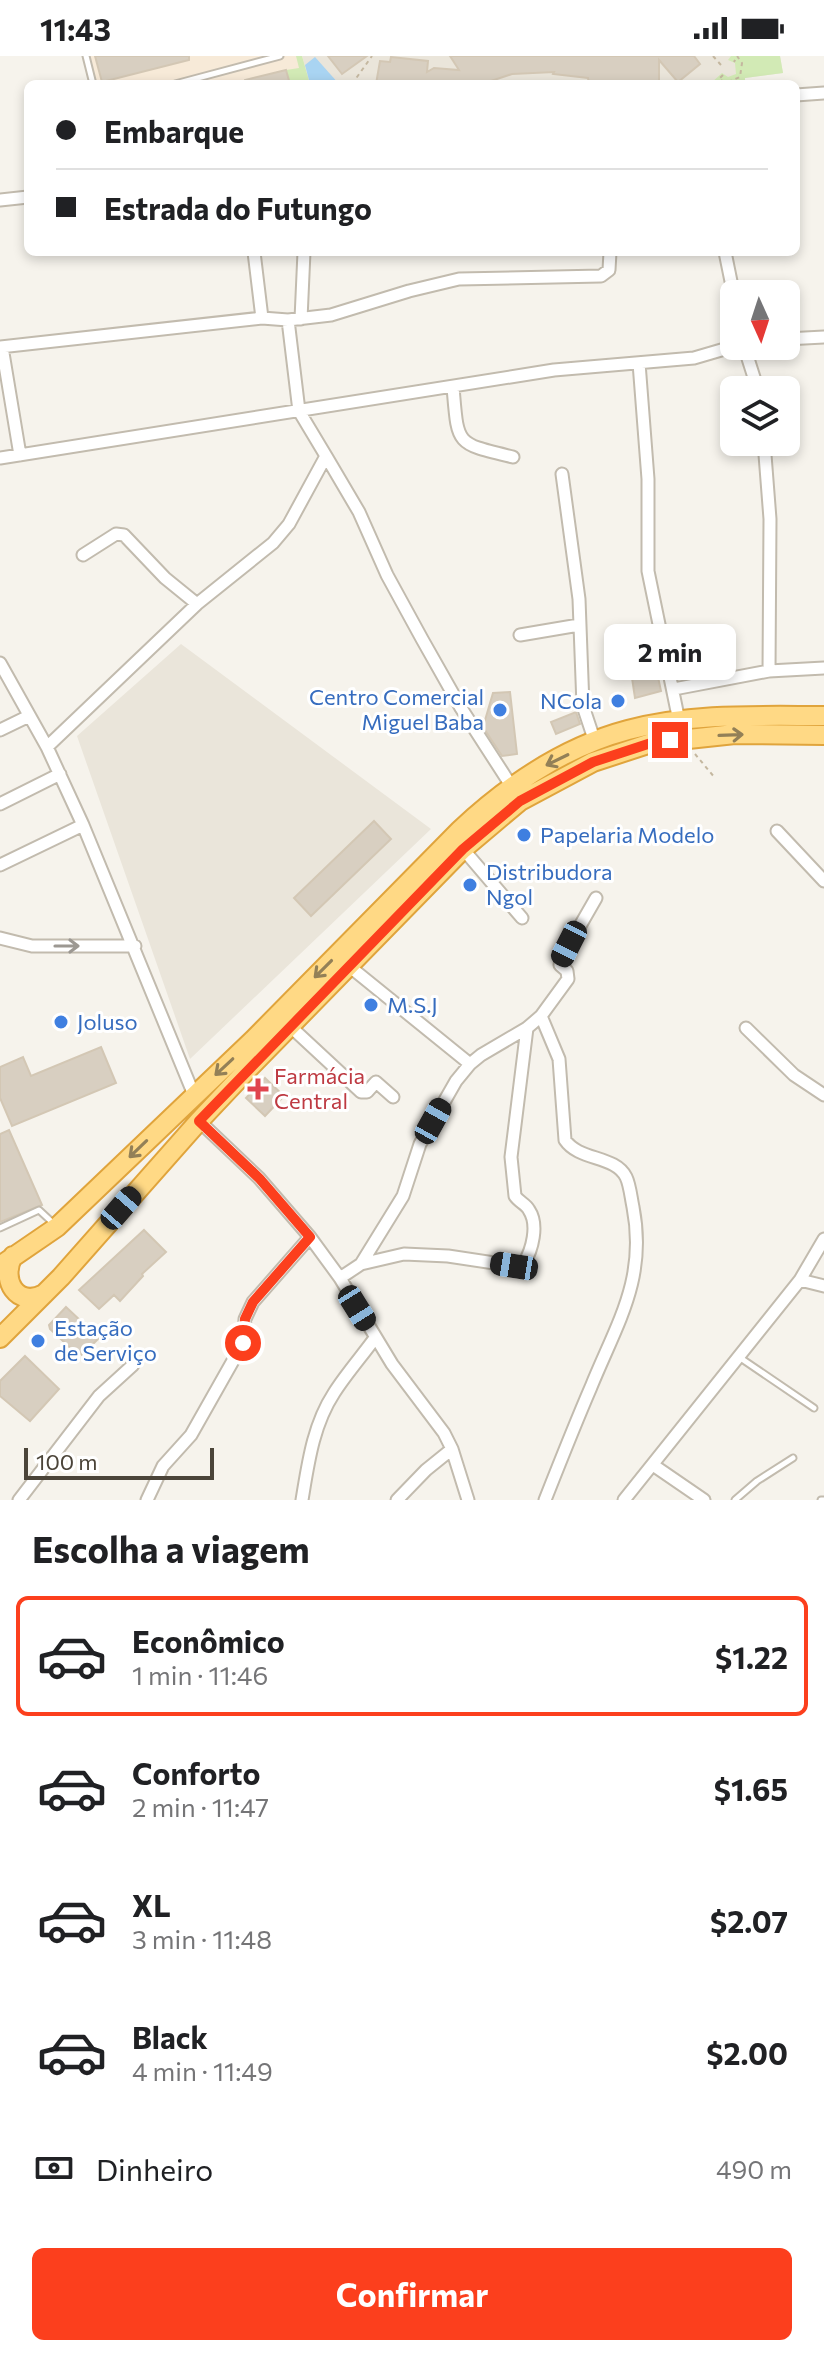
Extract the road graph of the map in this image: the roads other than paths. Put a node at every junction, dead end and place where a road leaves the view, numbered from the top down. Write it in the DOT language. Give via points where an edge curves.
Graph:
graph roads {
  1 [pos="86,56"];
  2 [pos="280,56"];
  3 [pos="92,80"];
  4 [pos="190,80"];
  5 [pos="824,93"];
  6 [pos="800,95"];
  7 [pos="24,197"];
  8 [pos="0,200"];
  9 [pos="254,256"];
  10 [pos="304,256"];
  11 [pos="610,256"];
  12 [pos="726,256"];
  13 [pos="731,280"];
  14 [pos="262,318"];
  15 [pos="301,319"];
  16 [pos="288,320"];
  17 [pos="824,337"];
  18 [pos="800,338"];
  19 [pos="1,347"];
  20 [pos="720,350"];
  21 [pos="639,363"];
  22 [pos="453,387"];
  23 [pos="299,411"];
  24 [pos="20,455"];
  25 [pos="326,456"];
  26 [pos="765,456"];
  27 [pos="513,457"];
  28 [pos="0,458"];
  29 [pos="562,474"];
  30 [pos="83,555"];
  31 [pos="197,604"];
  32 [pos="579,625"];
  33 [pos="520,635"];
  34 [pos="0,663"];
  35 [pos="824,668"];
  36 [pos="769,671"];
  37 [pos="674,689"];
  38 [pos="29,716"];
  39 [pos="824,716"];
  40 [pos="684,729"];
  41 [pos="0,730"];
  42 [pos="824,735"];
  43 [pos="595,742"];
  44 [pos="47,747"];
  45 [pos="60,774"];
  46 [pos="512,787"];
  47 [pos="0,804"];
  48 [pos="83,825"];
  49 [pos="777,831"];
  50 [pos="463,849"];
  51 [pos="0,865"];
  52 [pos="824,881"];
  53 [pos="596,898"];
  54 [pos="522,918"];
  55 [pos="0,938"];
  56 [pos="135,946"];
  57 [pos="349,966"];
  58 [pos="541,1016"];
  59 [pos="291,1027"];
  60 [pos="527,1028"];
  61 [pos="746,1028"];
  62 [pos="470,1064"];
  63 [pos="194,1095"];
  64 [pos="824,1095"];
  65 [pos="393,1097"];
  66 [pos="199,1121"];
  67 [pos="57,1227"];
  68 [pos="0,1228"];
  69 [pos="310,1237"];
  70 [pos="824,1239"];
  71 [pos="6,1261"];
  72 [pos="361,1264"];
  73 [pos="340,1278"];
  74 [pos="800,1280"];
  75 [pos="824,1286"];
  76 [pos="45,1294"];
  77 [pos="0,1338"];
  78 [pos="375,1338"];
  79 [pos="739,1357"];
  80 [pos="133,1365"];
  81 [pos="814,1408"];
  82 [pos="452,1449"];
  83 [pos="793,1458"];
  84 [pos="653,1465"];
  85 [pos="19,1500"];
  86 [pos="147,1500"];
  87 [pos="302,1500"];
  88 [pos="397,1500"];
  89 [pos="468,1500"];
  90 [pos="545,1500"];
  91 [pos="624,1500"];
  92 [pos="704,1500"];
  93 [pos="735,1500"];
  1 -- 3 [label="lane"];
  2 -- 4 [label="lane"];
  5 -- 6 [label="street"];
  7 -- 8 [label="street"];
  9 -- 14 [label="street"];
  10 -- 15 [label="street"];
  11 -- 15 [label="street" via="609,270 601,276 459,279"];
  12 -- 13 [label="street"];
  14 -- 16 [label="street"];
  14 -- 19 [label="street"];
  15 -- 16 [label="street"];
  16 -- 23 [label="street"];
  17 -- 18 [label="street"];
  19 -- 24 [label="street"];
  20 -- 21 [label="street"];
  21 -- 22 [label="street"];
  21 -- 37 [label="street" via="648,571"];
  22 -- 23 [label="street"];
  22 -- 27 [label="street" via="457,432 470,446"];
  23 -- 24 [label="street"];
  23 -- 25 [label="street"];
  24 -- 28 [label="street"];
  25 -- 31 [label="street" via="273,543"];
  25 -- 46 [label="street" via="422,639"];
  26 -- 36 [label="street"];
  29 -- 32 [label="street"];
  30 -- 31 [label="street" via="116,534 124,535"];
  31 -- 44 [label="street"];
  32 -- 33 [label="street"];
  32 -- 43 [label="street" via="583,706"];
  34 -- 38 [label="street"];
  35 -- 36 [label="street"];
  36 -- 37 [label="street"];
  37 -- 40 [label="street"];
  38 -- 41 [label="street"];
  38 -- 44 [label="street"];
  39 -- 40 [label="highway" via="736,716"];
  40 -- 42 [label="highway, one-way"];
  40 -- 43 [label="highway" via="624,731"];
  40 -- 50 [label="highway" via="557,779 520,801"];
  43 -- 46 [label="highway, one-way"];
  44 -- 45 [label="street"];
  45 -- 47 [label="street"];
  45 -- 48 [label="street"];
  46 -- 63 [label="highway, one-way" via="460,830"];
  48 -- 51 [label="street"];
  48 -- 56 [label="street"];
  49 -- 52 [label="street"];
  50 -- 54 [label="street"];
  50 -- 57 [label="highway"];
  53 -- 58 [label="street" via="560,962 568,979"];
  55 -- 56 [label="street, one-way" via="32,946"];
  56 -- 63 [label="street"];
  57 -- 59 [label="highway"];
  57 -- 62 [label="street"];
  58 -- 60 [label="street"];
  58 -- 90 [label="street" via="559,1059 565,1140 619,1168 627,1178 638,1234 635,1274 621,1321"];
  59 -- 65 [label="street" via="361,1092 376,1082"];
  59 -- 66 [label="highway"];
  60 -- 62 [label="street"];
  60 -- 72 [label="street" via="511,1157 515,1196 530,1211 534,1234 524,1263 404,1254"];
  61 -- 64 [label="street" via="794,1075"];
  62 -- 72 [label="street" via="420,1144 403,1196"];
  63 -- 67 [label="highway, one-way"];
  66 -- 69 [label="street"];
  66 -- 76 [label="highway"];
  67 -- 68 [label="lane" via="39,1210"];
  67 -- 71 [label="highway"];
  69 -- 73 [label="street"];
  69 -- 86 [label="street" via="253,1302 243,1343 191,1435 163,1466"];
  70 -- 74 [label="street"];
  71 -- 76 [label="highway" via="6,1278 14,1293 29,1299"];
  72 -- 73 [label="street"];
  73 -- 78 [label="street"];
  74 -- 75 [label="street"];
  74 -- 79 [label="street"];
  76 -- 77 [label="highway"];
  78 -- 82 [label="street"];
  78 -- 87 [label="street" via="319,1423"];
  79 -- 81 [label="lane"];
  79 -- 84 [label="street"];
  80 -- 85 [label="street" via="99,1396"];
  82 -- 88 [label="street"];
  82 -- 89 [label="street"];
  83 -- 93 [label="lane"];
  84 -- 91 [label="street"];
  84 -- 92 [label="street"];
}
